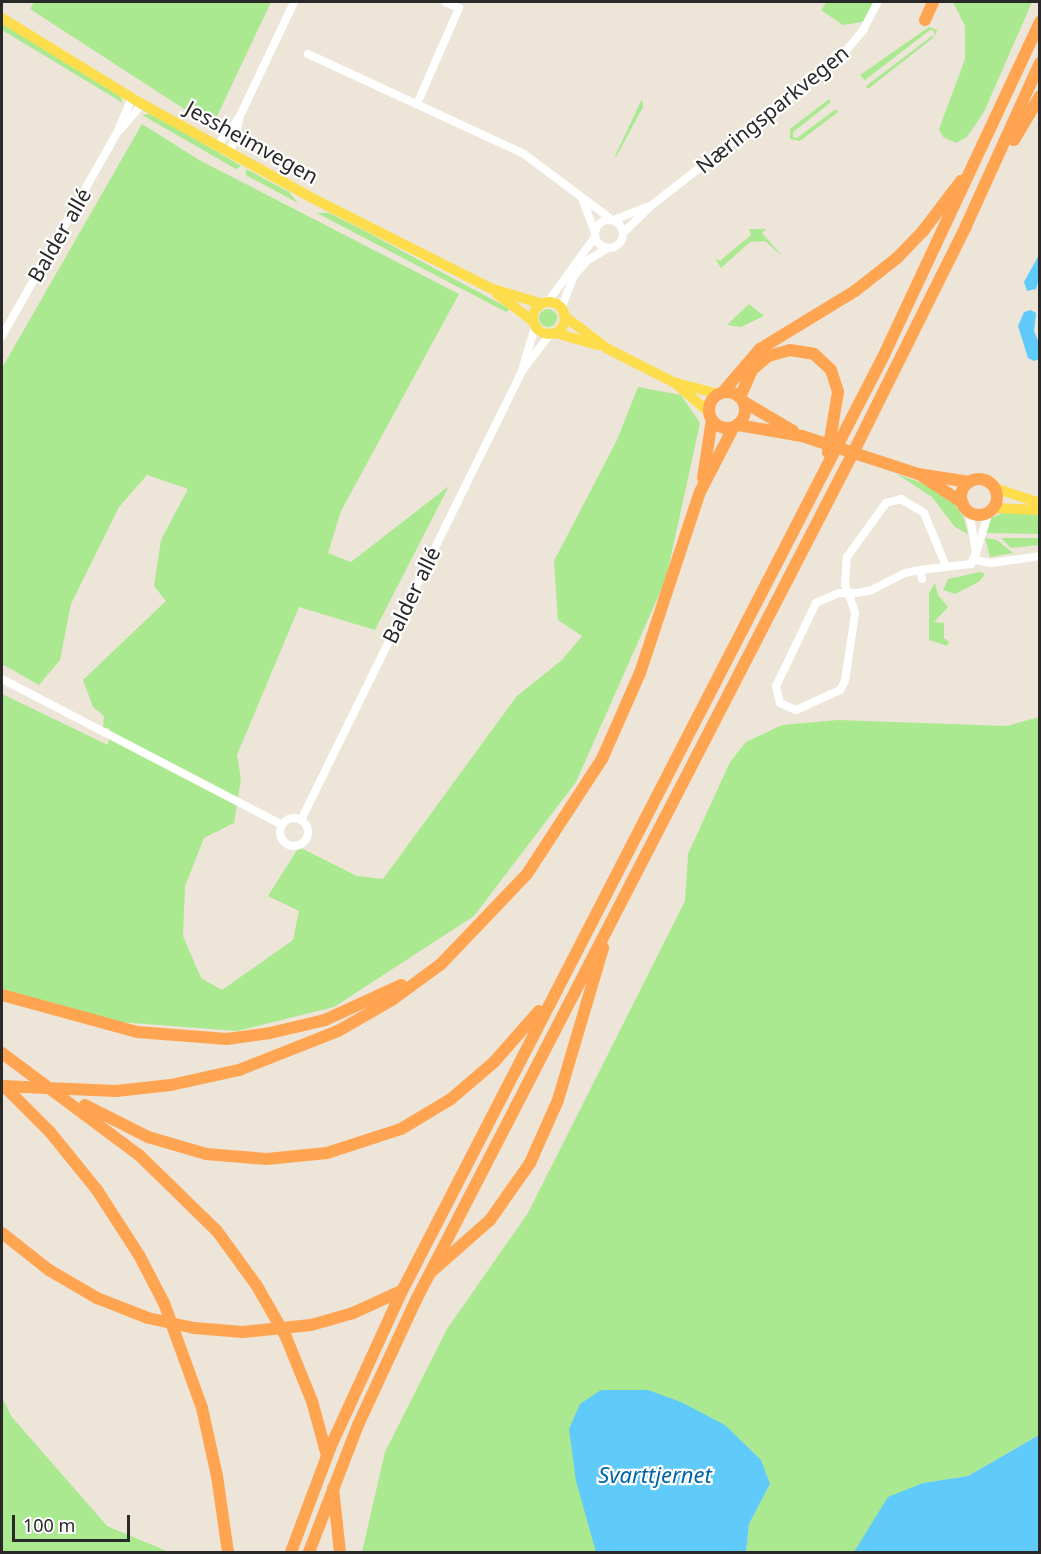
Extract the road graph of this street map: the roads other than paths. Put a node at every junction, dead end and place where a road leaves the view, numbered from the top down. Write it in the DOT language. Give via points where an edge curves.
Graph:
graph roads {
  1 [pos="294,2"];
  2 [pos="444,2"];
  3 [pos="878,2"];
  4 [pos="933,2"];
  5 [pos="2,18"];
  6 [pos="925,20"];
  7 [pos="1040,22"];
  8 [pos="308,54"];
  9 [pos="1040,63"];
  10 [pos="1040,96"];
  11 [pos="137,101"];
  12 [pos="417,104"];
  13 [pos="239,118"];
  14 [pos="216,146"];
  15 [pos="230,153"];
  16 [pos="980,154"];
  17 [pos="997,159"];
  18 [pos="580,195"];
  19 [pos="652,205"];
  20 [pos="613,220"];
  21 [pos="624,232"];
  22 [pos="595,235"];
  23 [pos="608,248"];
  24 [pos="490,288"];
  25 [pos="545,303"];
  26 [pos="563,312"];
  27 [pos="534,324"];
  28 [pos="553,334"];
  29 [pos="2,336"];
  30 [pos="608,349"];
  31 [pos="522,371"];
  32 [pos="673,382"];
  33 [pos="720,393"];
  34 [pos="742,399"];
  35 [pos="711,416"];
  36 [pos="736,426"];
  37 [pos="802,436"];
  38 [pos="918,474"];
  39 [pos="821,479"];
  40 [pos="969,482"];
  41 [pos="995,488"];
  42 [pos="700,492"];
  43 [pos="1040,503"];
  44 [pos="966,507"];
  45 [pos="991,510"];
  46 [pos="1040,510"];
  47 [pos="1040,556"];
  48 [pos="976,557"];
  49 [pos="946,566"];
  50 [pos="848,593"];
  51 [pos="2,680"];
  52 [pos="301,820"];
  53 [pos="282,825"];
  54 [pos="615,913"];
  55 [pos="477,929"];
  56 [pos="560,982"];
  57 [pos="2,995"];
  58 [pos="2,1053"];
  59 [pos="32,1076"];
  60 [pos="2,1085"];
  61 [pos="2,1233"];
  62 [pos="228,1552"];
  63 [pos="291,1552"];
  64 [pos="309,1552"];
  65 [pos="340,1552"];
  1 -- 13 [label="street"];
  2 -- 12 [label="street" via="459,8"];
  3 -- 19 [label="street, Næringsparkvegen" via="863,30 839,59"];
  4 -- 6 [label="highway"];
  5 -- 11 [label="main road, Jessheimvegen"];
  7 -- 16 [label="highway"];
  8 -- 12 [label="street"];
  9 -- 17 [label="highway"];
  10 -- 17 [label="highway" via="1014,140"];
  11 -- 14 [label="main road, Jessheimvegen"];
  11 -- 29 [label="street, Balder allé"];
  12 -- 18 [label="street" via="524,154"];
  13 -- 14 [label="street"];
  13 -- 15 [label="street"];
  14 -- 15 [label="main road, Jessheimvegen"];
  15 -- 24 [label="main road, Jessheimvegen"];
  16 -- 33 [label="highway" via="904,251 855,291 760,349"];
  16 -- 39 [label="highway"];
  17 -- 54 [label="highway" via="861,438"];
  18 -- 20 [label="street"];
  18 -- 22 [label="street"];
  19 -- 20 [label="street, Næringsparkvegen"];
  19 -- 21 [label="street, Næringsparkvegen"];
  20 -- 21 [label="street"];
  20 -- 22 [label="street, Næringsparkvegen" via="600,223"];
  21 -- 23 [label="street, Næringsparkvegen" via="620,244"];
  22 -- 23 [label="street"];
  22 -- 25 [label="street, Næringsparkvegen"];
  23 -- 26 [label="street, Næringsparkvegen" via="588,260 573,277"];
  24 -- 25 [label="main road, Jessheimvegen"];
  24 -- 27 [label="main road, Jessheimvegen"];
  25 -- 26 [label="main road"];
  25 -- 27 [label="main road" via="536,309"];
  26 -- 28 [label="main road" via="562,328"];
  26 -- 30 [label="main road"];
  27 -- 28 [label="main road"];
  27 -- 31 [label="street, Balder allé"];
  28 -- 30 [label="main road"];
  28 -- 31 [label="street, Balder allé"];
  30 -- 32 [label="main road"];
  31 -- 52 [label="street, Balder allé"];
  32 -- 33 [label="main road"];
  32 -- 35 [label="main road"];
  33 -- 34 [label="highway"];
  33 -- 35 [label="highway"];
  34 -- 36 [label="highway" via="746,412"];
  34 -- 37 [label="highway"];
  34 -- 39 [label="highway" via="752,370 774,353 808,352 826,363 837,383 838,402"];
  35 -- 36 [label="highway" via="721,427"];
  35 -- 42 [label="highway"];
  36 -- 37 [label="highway"];
  36 -- 42 [label="highway"];
  37 -- 38 [label="highway"];
  38 -- 40 [label="highway"];
  38 -- 44 [label="highway"];
  39 -- 56 [label="highway"];
  40 -- 41 [label="highway" via="986,480"];
  40 -- 44 [label="highway" via="962,491"];
  41 -- 43 [label="main road"];
  41 -- 45 [label="highway" via="997,498"];
  42 -- 55 [label="highway" via="640,673 602,759 542,855"];
  44 -- 45 [label="highway"];
  44 -- 48 [label="street"];
  45 -- 46 [label="main road"];
  45 -- 48 [label="street"];
  47 -- 48 [label="street" via="991,563"];
  48 -- 49 [label="street" via="971,564"];
  49 -- 50 [label="street" via="921,575 905,573 872,590"];
  49 -- 50 [label="street" via="924,513 908,502 891,500 881,508 847,557 844,571"];
  50 -- 50 [label="street" via="816,603 804,623 776,686 780,703 790,710 840,690 845,681 855,620"];
  51 -- 53 [label="street"];
  52 -- 53 [label="street" via="289,819"];
  52 -- 53 [label="street" via="308,827 308,836 298,845 284,841"];
  54 -- 61 [label="highway" via="549,1125 525,1173 490,1220 454,1255 416,1282 366,1308 326,1322 226,1332 177,1326 117,1307 64,1279"];
  54 -- 64 [label="highway" via="393,1347 340,1468"];
  55 -- 57 [label="highway" via="405,983 325,1020 248,1037 156,1035 84,1021"];
  55 -- 60 [label="highway" via="441,964 392,1000 301,1048 216,1076 101,1092"];
  56 -- 59 [label="highway" via="494,1062 451,1099 383,1136 307,1156 246,1159 168,1144 104,1117"];
  56 -- 63 [label="highway" via="378,1340 330,1448"];
  58 -- 59 [label="highway"];
  59 -- 65 [label="highway" via="161,1173 217,1231 276,1319 312,1401 332,1478"];
  60 -- 62 [label="highway" via="50,1132 97,1190 139,1254 164,1303 202,1408 218,1476"];
}
